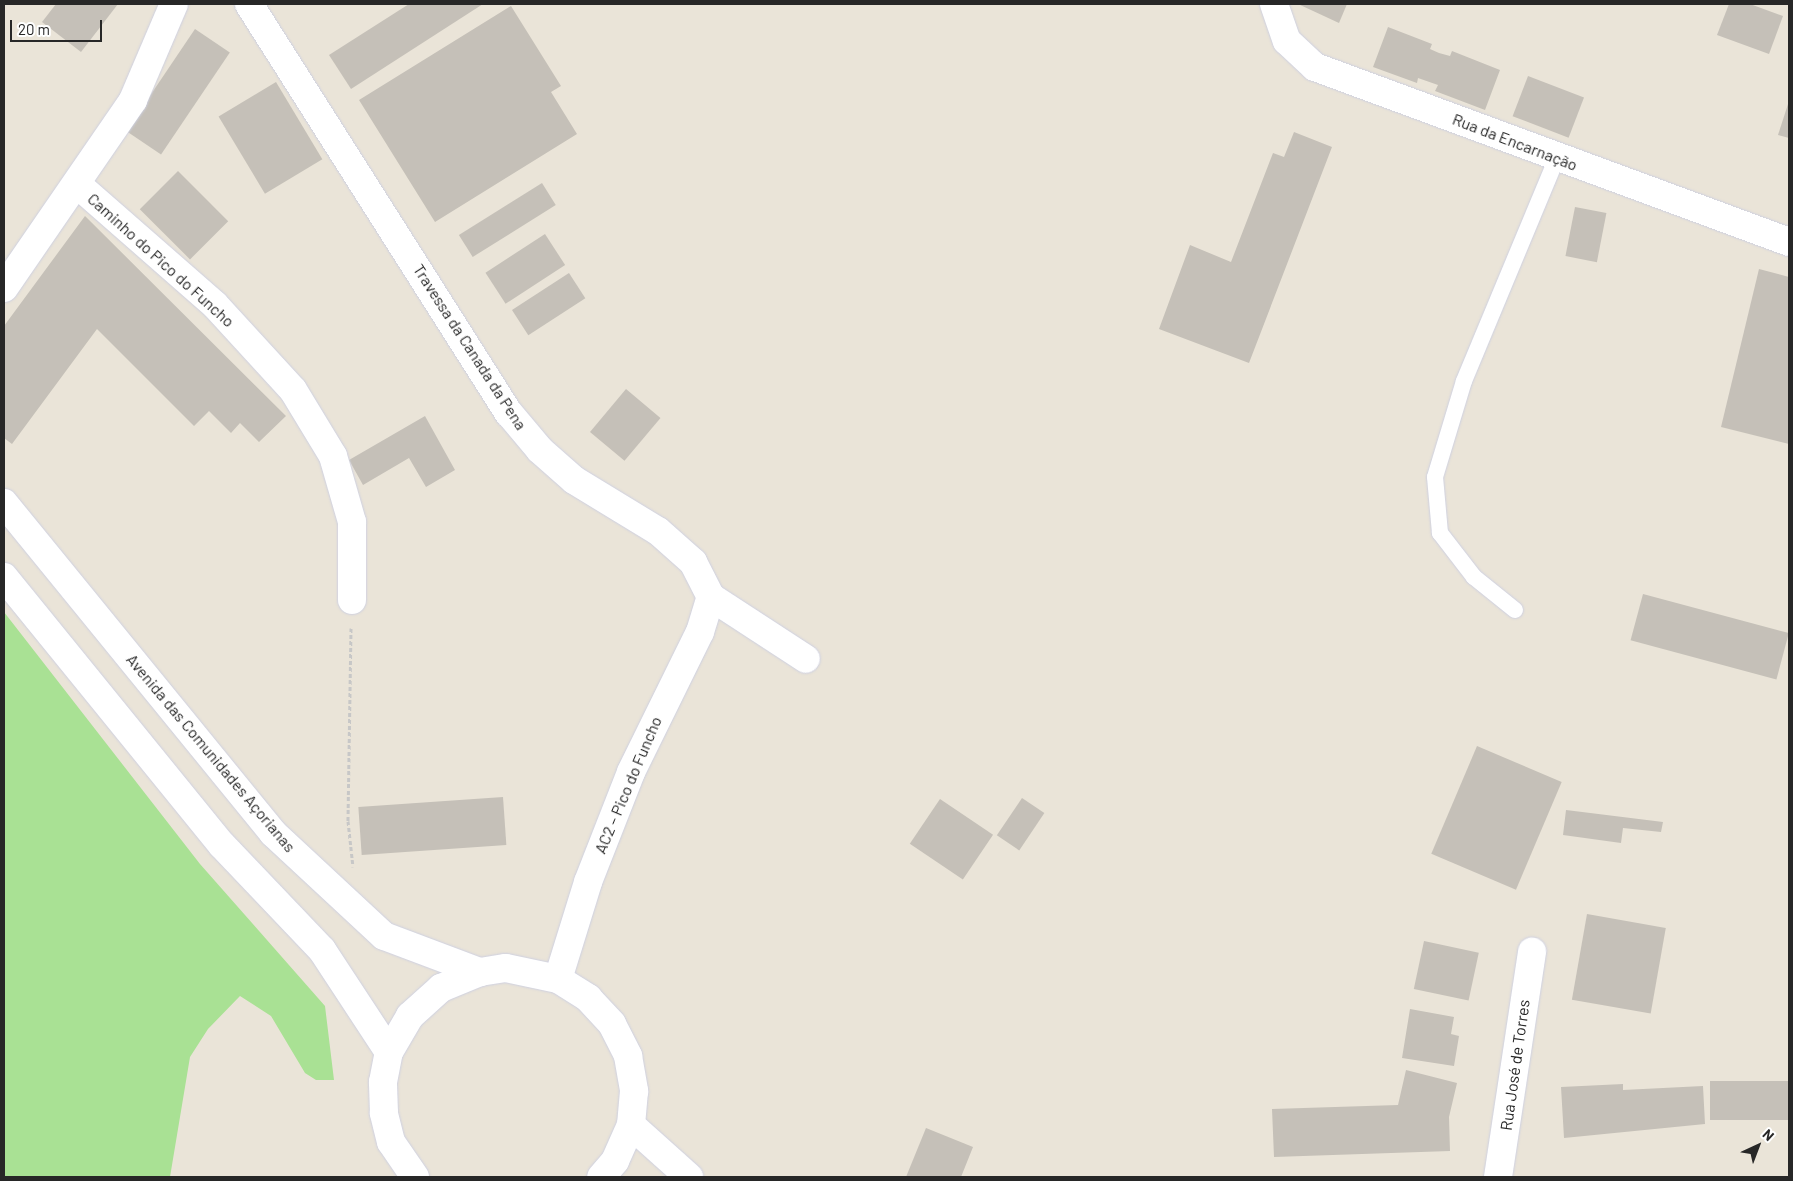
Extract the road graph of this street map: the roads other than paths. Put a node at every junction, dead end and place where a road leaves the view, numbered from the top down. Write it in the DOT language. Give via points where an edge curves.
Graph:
graph roads {
  1 [pos="174,4"];
  2 [pos="250,4"];
  3 [pos="1274,4"];
  4 [pos="1557,158"];
  5 [pos="78,185"];
  6 [pos="1789,242"];
  7 [pos="4,288"];
  8 [pos="4,503"];
  9 [pos="4,577"];
  10 [pos="711,597"];
  11 [pos="352,600"];
  12 [pos="1514,610"];
  13 [pos="806,659"];
  14 [pos="1532,952"];
  15 [pos="480,972"];
  16 [pos="558,979"];
  17 [pos="389,1052"];
  18 [pos="631,1125"];
  19 [pos="415,1177"];
  20 [pos="602,1177"];
  21 [pos="689,1177"];
  22 [pos="1498,1177"];
  1 -- 5 [label="street, Caminho do Pico do Funcho" via="133,100"];
  2 -- 10 [label="street, Travessa da Canada da Pena" via="509,413 540,450 574,480 658,531 693,562"];
  3 -- 4 [label="street, Rua da Encarnação" via="1287,41 1315,67"];
  4 -- 6 [label="street, Rua da Encarnação"];
  4 -- 12 [label="lane" via="1464,381 1435,477 1440,534 1474,577"];
  5 -- 7 [label="street"];
  5 -- 11 [label="street, Caminho do Pico do Funcho" via="215,305 293,390 333,456 352,522"];
  8 -- 15 [label="street, Avenida das Comunidades Açorianas" via="273,833 384,936"];
  9 -- 17 [label="street" via="222,845 322,950"];
  10 -- 13 [label="street, Travessa da Canada da Pena"];
  10 -- 16 [label="street, AC2 – Pico do Funcho" via="700,632 631,772 588,882"];
  14 -- 22 [label="street, Rua José de Torres"];
  15 -- 16 [label="street" via="506,968"];
  15 -- 17 [label="street" via="441,988 410,1016"];
  16 -- 18 [label="street" via="588,998 612,1024 628,1056 634,1090"];
  17 -- 19 [label="street" via="383,1082 384,1113 392,1142"];
  18 -- 20 [label="street" via="615,1161"];
  18 -- 21 [label="street"];
}
